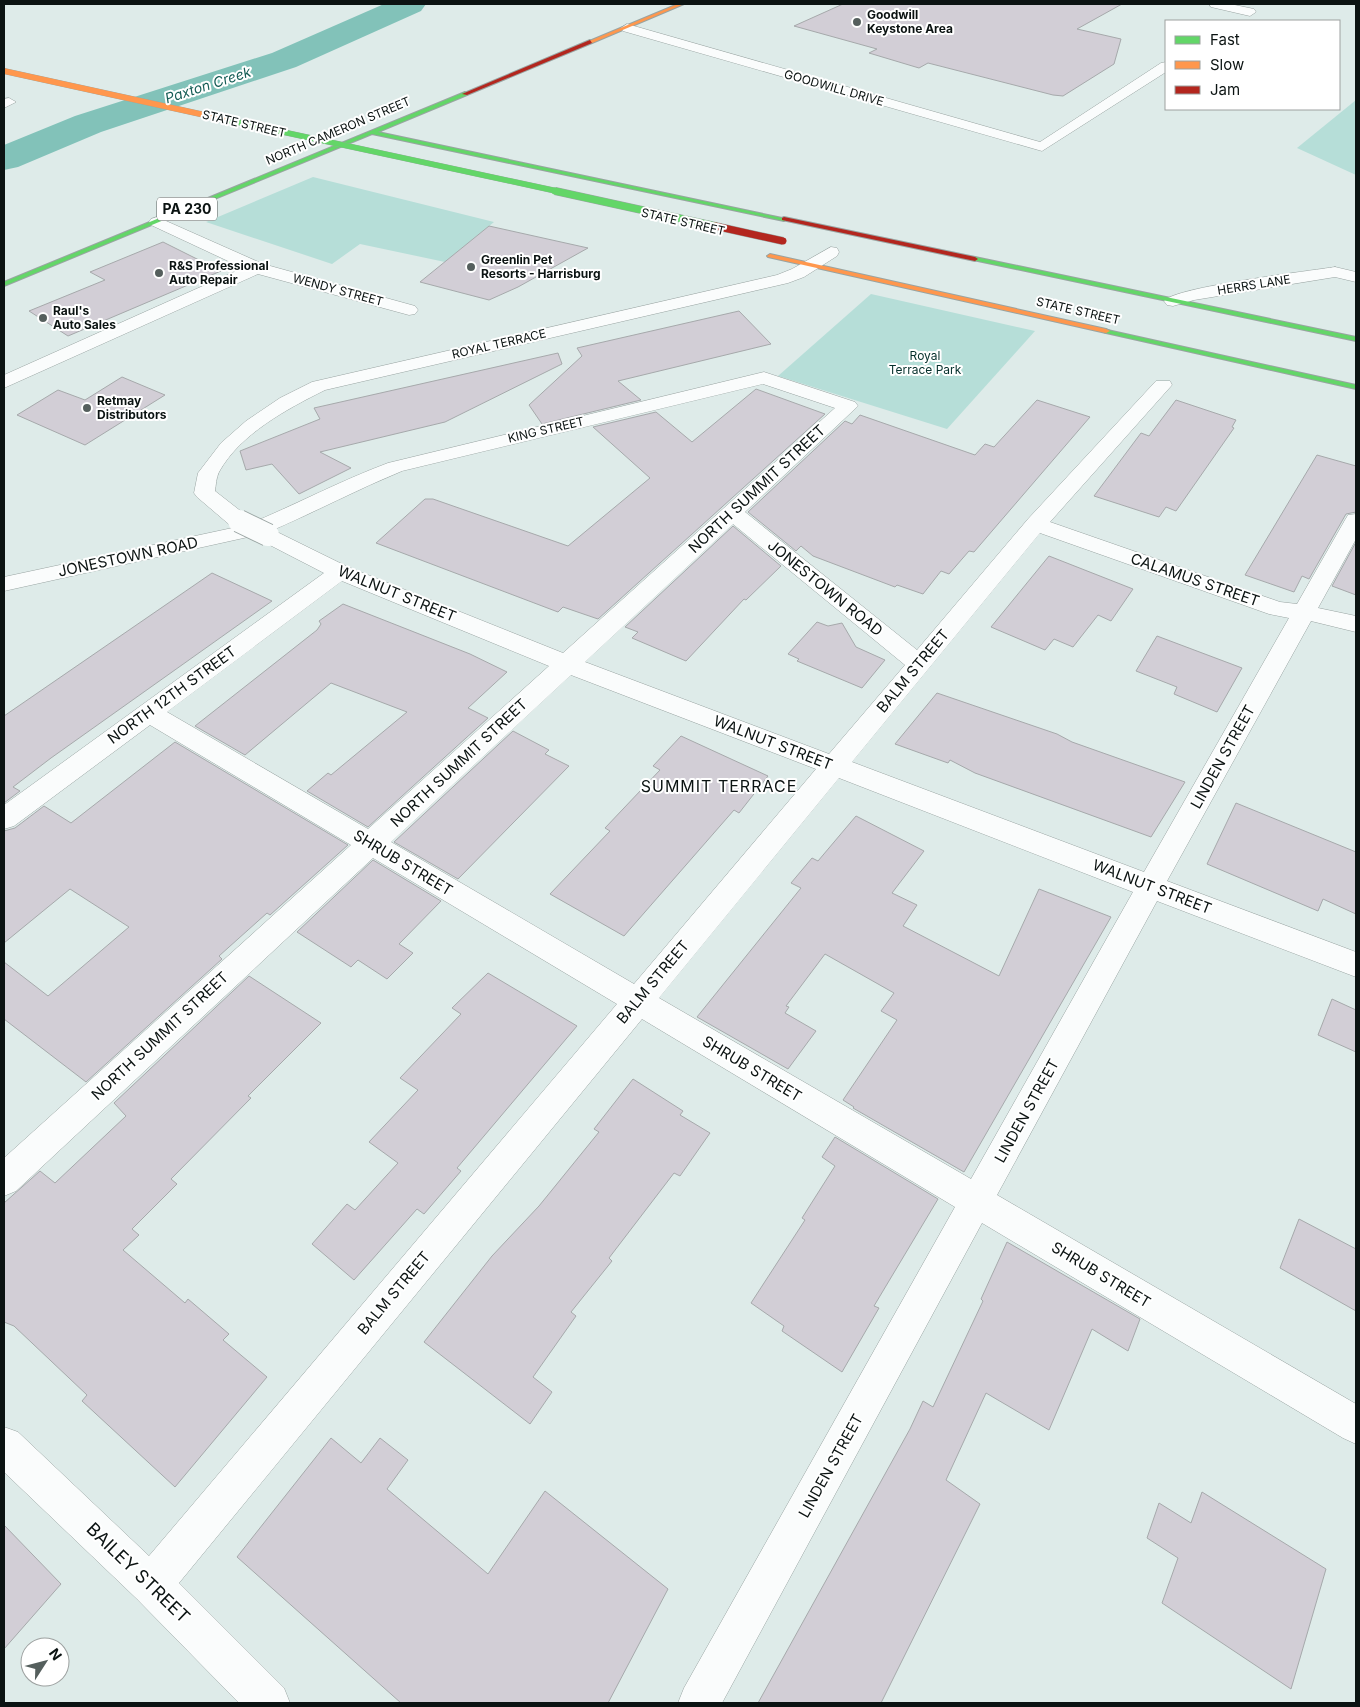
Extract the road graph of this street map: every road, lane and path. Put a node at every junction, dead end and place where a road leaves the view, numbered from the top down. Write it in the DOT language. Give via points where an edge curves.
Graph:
graph roads {
  1 [pos="682,4"];
  2 [pos="1215,4"];
  3 [pos="1261,4"];
  4 [pos="1250,12"];
  5 [pos="1238,20"];
  6 [pos="627,28"];
  7 [pos="1165,67"];
  8 [pos="4,71"];
  9 [pos="370,132"];
  10 [pos="295,150"];
  11 [pos="334,158"];
  12 [pos="157,222"];
  13 [pos="787,242"];
  14 [pos="765,255"];
  15 [pos="825,255"];
  16 [pos="257,268"];
  17 [pos="1356,277"];
  18 [pos="4,284"];
  19 [pos="1173,301"];
  20 [pos="409,310"];
  21 [pos="1356,339"];
  22 [pos="4,382"];
  23 [pos="1162,385"];
  24 [pos="1356,387"];
  25 [pos="848,406"];
  26 [pos="204,493"];
  27 [pos="732,512"];
  28 [pos="1356,520"];
  29 [pos="1036,524"];
  30 [pos="253,529"];
  31 [pos="340,572"];
  32 [pos="4,584"];
  33 [pos="1305,612"];
  34 [pos="1356,624"];
  35 [pos="567,664"];
  36 [pos="919,664"];
  37 [pos="148,712"];
  38 [pos="833,767"];
  39 [pos="4,819"];
  40 [pos="371,844"];
  41 [pos="1150,887"];
  42 [pos="1356,965"];
  43 [pos="638,1001"];
  44 [pos="4,1180"];
  45 [pos="978,1202"];
  46 [pos="1356,1426"];
  47 [pos="4,1446"];
  48 [pos="151,1585"];
  49 [pos="269,1703"];
  50 [pos="699,1703"];
  1 -- 6 [label="main road, NORTH CAMERON STREET / PA 230"];
  2 -- 4 [label="street"];
  3 -- 4 [label="street"];
  4 -- 5 [label="street"];
  6 -- 7 [label="street, GOODWILL DRIVE" via="1042,147"];
  6 -- 9 [label="main road, NORTH CAMERON STREET / PA 230"];
  8 -- 13 [label="main road, STATE STREET, bridge"];
  9 -- 12 [label="main road, NORTH CAMERON STREET / PA 230"];
  9 -- 19 [label="main road, STATE STREET"];
  10 -- 11 [label="main road, STATE STREET"];
  12 -- 16 [label="street, WENDY STREET"];
  12 -- 18 [label="main road, NORTH CAMERON STREET / PA 230"];
  14 -- 15 [label="main road, STATE STREET"];
  15 -- 24 [label="main road, STATE STREET"];
  15 -- 26 [label="street, ROYAL TERRACE" via="782,279 319,386 287,402 228,446 208,473"];
  16 -- 20 [label="street, WENDY STREET"];
  16 -- 22 [label="street"];
  17 -- 19 [label="street, HERRS LANE" via="1335,272 1191,295"];
  19 -- 21 [label="main road, STATE STREET"];
  23 -- 29 [label="street, BALM STREET"];
  25 -- 27 [label="street, NORTH SUMMIT STREET"];
  25 -- 30 [label="street, KING STREET" via="764,378 395,467"];
  26 -- 30 [label="street, WALNUT STREET"];
  27 -- 35 [label="street, NORTH SUMMIT STREET"];
  27 -- 36 [label="street, JONESTOWN ROAD"];
  28 -- 33 [label="street, LINDEN STREET"];
  29 -- 33 [label="street, CALAMUS STREET" via="1277,608"];
  29 -- 36 [label="street, BALM STREET"];
  30 -- 31 [label="street, WALNUT STREET"];
  30 -- 32 [label="street, JONESTOWN ROAD"];
  31 -- 35 [label="street, WALNUT STREET"];
  31 -- 37 [label="street, NORTH 12TH STREET"];
  33 -- 34 [label="street, CALAMUS STREET"];
  33 -- 41 [label="street, LINDEN STREET"];
  35 -- 38 [label="street, WALNUT STREET"];
  35 -- 40 [label="street, NORTH SUMMIT STREET"];
  36 -- 38 [label="street, BALM STREET"];
  37 -- 39 [label="street, NORTH 12TH STREET"];
  37 -- 40 [label="street, SHRUB STREET"];
  38 -- 41 [label="street, WALNUT STREET"];
  38 -- 43 [label="street, BALM STREET"];
  40 -- 43 [label="street, SHRUB STREET"];
  40 -- 44 [label="street, NORTH SUMMIT STREET"];
  41 -- 42 [label="street, WALNUT STREET"];
  41 -- 45 [label="street, LINDEN STREET"];
  43 -- 45 [label="street, SHRUB STREET"];
  43 -- 48 [label="street, BALM STREET"];
  45 -- 46 [label="street, SHRUB STREET"];
  45 -- 50 [label="street, LINDEN STREET"];
  47 -- 48 [label="street, BAILEY STREET"];
  48 -- 49 [label="street, BAILEY STREET"];
}
